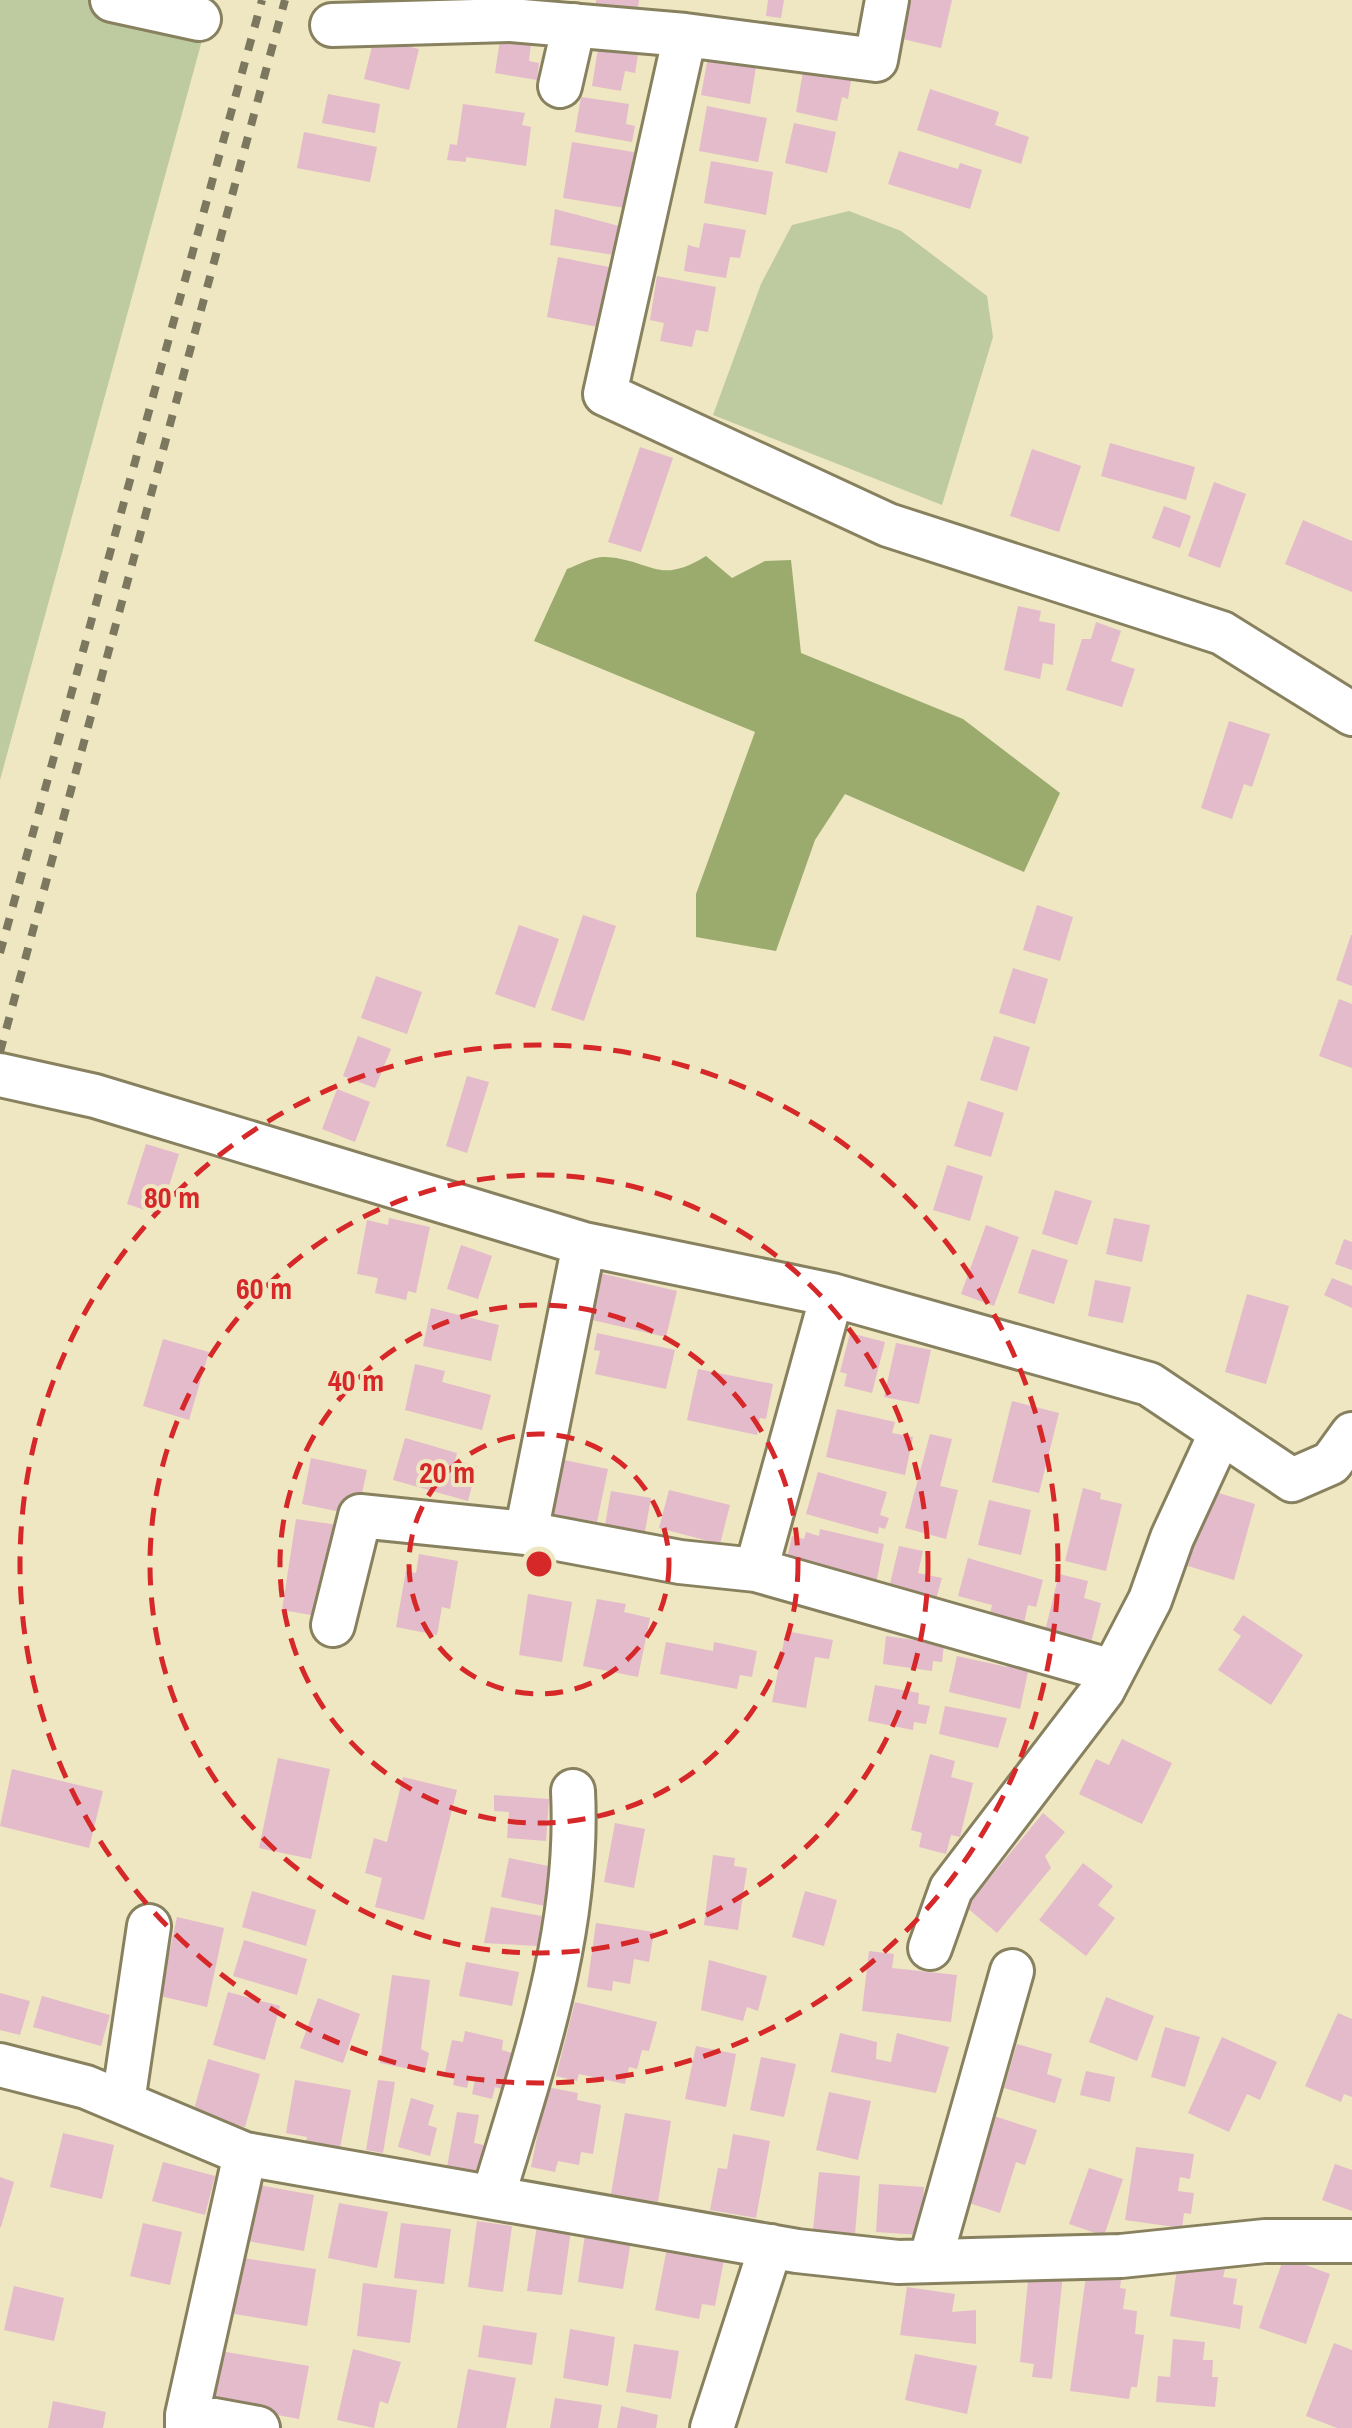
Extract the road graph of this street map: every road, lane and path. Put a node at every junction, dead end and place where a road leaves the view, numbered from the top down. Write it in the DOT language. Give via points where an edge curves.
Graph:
graph roads {
  1 [pos="112,0"];
  2 [pos="887,0"];
  3 [pos="198,19"];
  4 [pos="332,25"];
  5 [pos="574,25"];
  6 [pos="685,35"];
  7 [pos="560,86"];
  8 [pos="1352,714"];
  9 [pos="0,1075"];
  10 [pos="584,1244"];
  11 [pos="832,1296"];
  12 [pos="1221,1432"];
  13 [pos="1352,1434"];
  14 [pos="526,1533"];
  15 [pos="756,1570"];
  16 [pos="332,1626"];
  17 [pos="1112,1671"];
  18 [pos="573,1791"];
  19 [pos="149,1926"];
  20 [pos="930,1948"];
  21 [pos="1012,1972"];
  22 [pos="0,2065"];
  23 [pos="123,2102"];
  24 [pos="245,2154"];
  25 [pos="494,2197"];
  26 [pos="1352,2242"];
  27 [pos="771,2246"];
  28 [pos="930,2261"];
  29 [pos="187,2421"];
  30 [pos="258,2428"];
  31 [pos="712,2428"];
  1 -- 3 [label="street"];
  2 -- 6 [label="street" via="876,60"];
  4 -- 5 [label="street"];
  5 -- 6 [label="street"];
  5 -- 7 [label="street"];
  6 -- 8 [label="street" via="606,394 888,525 1222,634"];
  9 -- 10 [label="street" via="95,1096"];
  10 -- 11 [label="street"];
  10 -- 14 [label="street"];
  11 -- 12 [label="street" via="1149,1384"];
  11 -- 15 [label="street"];
  12 -- 13 [label="street" via="1292,1480 1332,1463"];
  12 -- 17 [label="street" via="1150,1600"];
  14 -- 15 [label="street"];
  14 -- 16 [label="street" via="360,1516"];
  15 -- 17 [label="street"];
  17 -- 20 [label="street" via="951,1889"];
  18 -- 25 [label="street" via="575,1835 557,1982"];
  19 -- 23 [label="street"];
  21 -- 28 [label="street"];
  22 -- 23 [label="street"];
  23 -- 24 [label="street"];
  24 -- 25 [label="street"];
  24 -- 29 [label="street"];
  25 -- 27 [label="street"];
  26 -- 28 [label="street"];
  27 -- 28 [label="street"];
  27 -- 31 [label="street"];
  29 -- 30 [label="street"];
}
